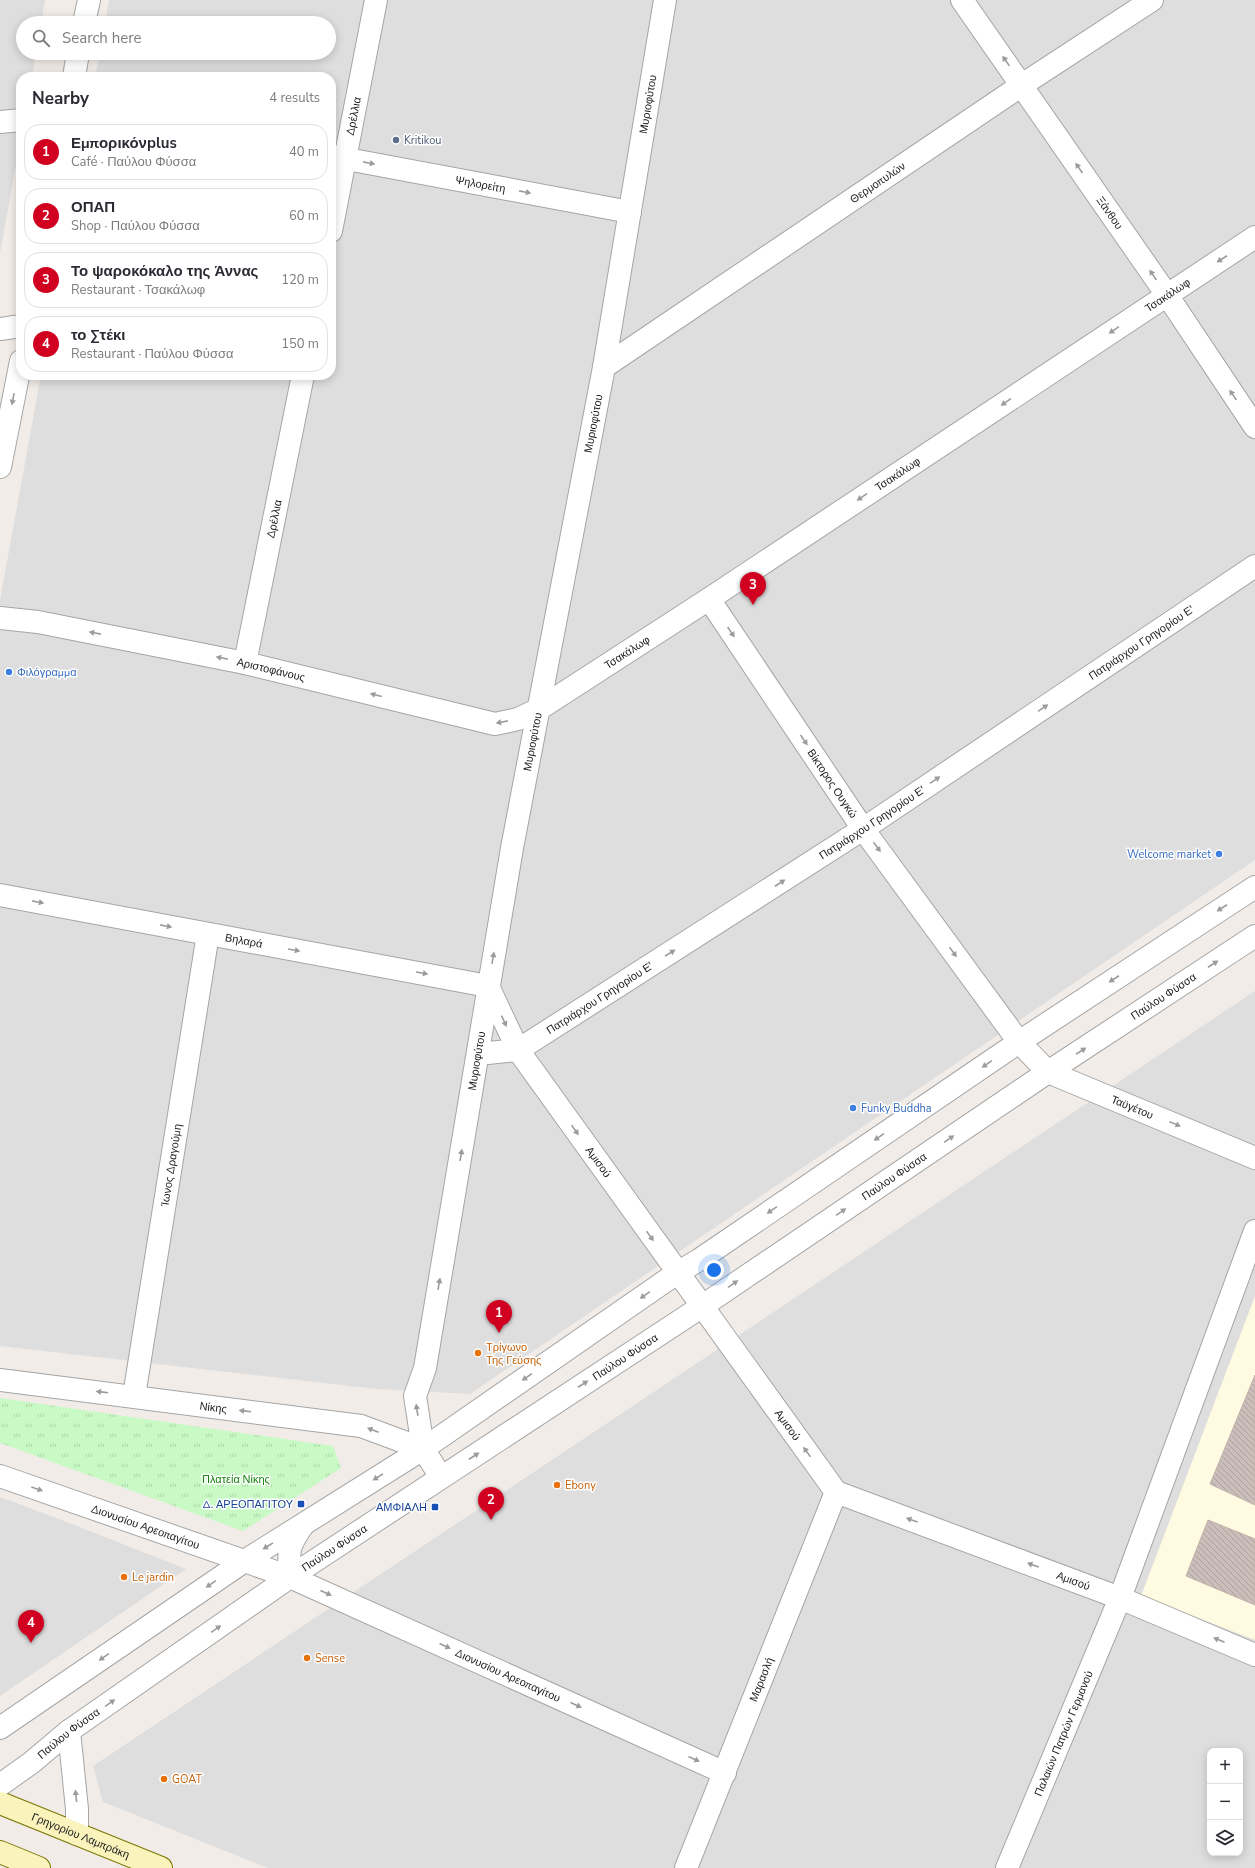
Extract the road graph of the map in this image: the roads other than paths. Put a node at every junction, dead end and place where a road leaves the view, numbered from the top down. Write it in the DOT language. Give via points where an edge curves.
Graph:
graph roads {
  1 [pos="89,0"];
  2 [pos="376,0"];
  3 [pos="665,0"];
  4 [pos="962,0"];
  5 [pos="1152,0"];
  6 [pos="86,16"];
  7 [pos="77,60"];
  8 [pos="75,72"];
  9 [pos="1022,85"];
  10 [pos="16,120"];
  11 [pos="0,122"];
  12 [pos="338,157"];
  13 [pos="336,178"];
  14 [pos="630,212"];
  15 [pos="1255,237"];
  16 [pos="1167,295"];
  17 [pos="16,327"];
  18 [pos="0,329"];
  19 [pos="604,367"];
  20 [pos="17,380"];
  21 [pos="301,380"];
  22 [pos="1255,427"];
  23 [pos="0,467"];
  24 [pos="1255,566"];
  25 [pos="709,599"];
  26 [pos="0,618"];
  27 [pos="246,663"];
  28 [pos="538,709"];
  29 [pos="863,829"];
  30 [pos="1255,887"];
  31 [pos="0,895"];
  32 [pos="208,934"];
  33 [pos="1255,936"];
  34 [pos="488,986"];
  35 [pos="1019,1042"];
  36 [pos="518,1050"];
  37 [pos="478,1054"];
  38 [pos="1048,1072"];
  39 [pos="1255,1158"];
  40 [pos="1255,1231"];
  41 [pos="677,1273"];
  42 [pos="701,1306"];
  43 [pos="0,1380"];
  44 [pos="134,1396"];
  45 [pos="423,1449"];
  46 [pos="0,1476"];
  47 [pos="441,1477"];
  48 [pos="836,1492"];
  49 [pos="302,1525"];
  50 [pos="243,1562"];
  51 [pos="290,1577"];
  52 [pos="1120,1598"];
  53 [pos="1255,1655"];
  54 [pos="0,1728"];
  55 [pos="70,1731"];
  56 [pos="725,1773"];
  57 [pos="0,1785"];
  58 [pos="0,1803"];
  59 [pos="78,1834"];
  60 [pos="0,1852"];
  61 [pos="39,1868"];
  62 [pos="161,1868"];
  63 [pos="686,1868"];
  64 [pos="1007,1868"];
  1 -- 6 [label="street"];
  2 -- 12 [label="street, Δρέλλια"];
  3 -- 14 [label="street, Μυριοφύτου"];
  9 -- 4 [label="street, Ξάνθου, one-way"];
  5 -- 9 [label="street, Θερμοπυλών"];
  7 -- 8 [label="street"];
  16 -- 9 [label="street, Ξάνθου, one-way"];
  9 -- 19 [label="street, Θερμοπυλών"];
  10 -- 11 [label="street"];
  12 -- 13 [label="street, Δρέλλια"];
  12 -- 14 [label="street, Ψηλορείτη, one-way"];
  14 -- 19 [label="street, Μυριοφύτου"];
  15 -- 16 [label="street, Τσακάλωφ, one-way"];
  22 -- 16 [label="street, Ξάνθου, one-way"];
  16 -- 25 [label="street, Τσακάλωφ, one-way"];
  17 -- 18 [label="street"];
  19 -- 28 [label="street, Μυριοφύτου"];
  20 -- 23 [label="street, one-way"];
  21 -- 27 [label="street, Δρέλλια"];
  29 -- 24 [label="street, Πατριάρχου Γρηγορίου Ε', one-way"];
  25 -- 28 [label="street, Τσακάλωφ"];
  25 -- 29 [label="street, Βίκτορος Ουγκώ, one-way"];
  27 -- 26 [label="street, Αριστοφάνους, one-way" via="38,622"];
  28 -- 27 [label="street, Αριστοφάνους, one-way" via="518,719 495,724"];
  34 -- 28 [label="street, Μυριοφύτου, one-way"];
  29 -- 35 [label="street, Βίκτορος Ουγκώ, one-way"];
  36 -- 29 [label="street, Πατριάρχου Γρηγορίου Ε', one-way"];
  30 -- 35 [label="street, one-way"];
  31 -- 32 [label="street, Βηλαρά, one-way"];
  32 -- 34 [label="street, Βηλαρά, one-way"];
  32 -- 44 [label="street, Ίωνος Δραγούμη"];
  38 -- 33 [label="street, Παύλου Φύσσα, one-way"];
  34 -- 36 [label="street, Αμισού, one-way"];
  34 -- 37 [label="street, Μυριοφύτου"];
  35 -- 38 [label="street, Ταϋγέτου"];
  35 -- 41 [label="street, one-way" via="706,1256"];
  36 -- 37 [label="street, Πατριάρχου Γρηγορίου Ε'"];
  36 -- 41 [label="street, Αμισού, one-way"];
  45 -- 37 [label="street, Μυριοφύτου, one-way" via="415,1396 425,1368"];
  38 -- 39 [label="street, Ταϋγέτου, one-way"];
  42 -- 38 [label="street, Παύλου Φύσσα, one-way"];
  40 -- 52 [label="street, Παλαιών Πατρών Γερμανού"];
  41 -- 42 [label="street, Αμισού"];
  41 -- 45 [label="street, one-way"];
  47 -- 42 [label="street, Παύλου Φύσσα, one-way"];
  48 -- 42 [label="street, Αμισού, one-way"];
  44 -- 43 [label="street, Νίκης, one-way"];
  45 -- 44 [label="street, Νίκης, one-way" via="361,1426"];
  45 -- 47 [label="street, Μυριοφύτου"];
  45 -- 49 [label="street, one-way"];
  46 -- 50 [label="street, Διονυσίου Αρεοπαγίτου, one-way"];
  47 -- 51 [label="street, Παύλου Φύσσα"];
  52 -- 48 [label="street, Αμισού, one-way"];
  48 -- 56 [label="street, Μαρασλή"];
  49 -- 50 [label="street, one-way"];
  49 -- 51 [label="street" via="291,1543"];
  50 -- 51 [label="street, Διονυσίου Αρεοπαγίτου"];
  50 -- 54 [label="street, one-way"];
  55 -- 51 [label="street, Παύλου Φύσσα, one-way"];
  51 -- 56 [label="street, Διονυσίου Αρεοπαγίτου, one-way"];
  53 -- 52 [label="street, Αμισού, one-way"];
  52 -- 64 [label="street, Παλαιών Πατρών Γερμανού"];
  55 -- 57 [label="street, Παύλου Φύσσα" via="32,1763"];
  59 -- 55 [label="street, one-way"];
  56 -- 63 [label="street, Μαρασλή"];
  58 -- 59 [label="main road, Γρηγορίου Λαμπράκη"];
  59 -- 62 [label="main road, Γρηγορίου Λαμπράκη"];
  60 -- 61 [label="main road"];
}
